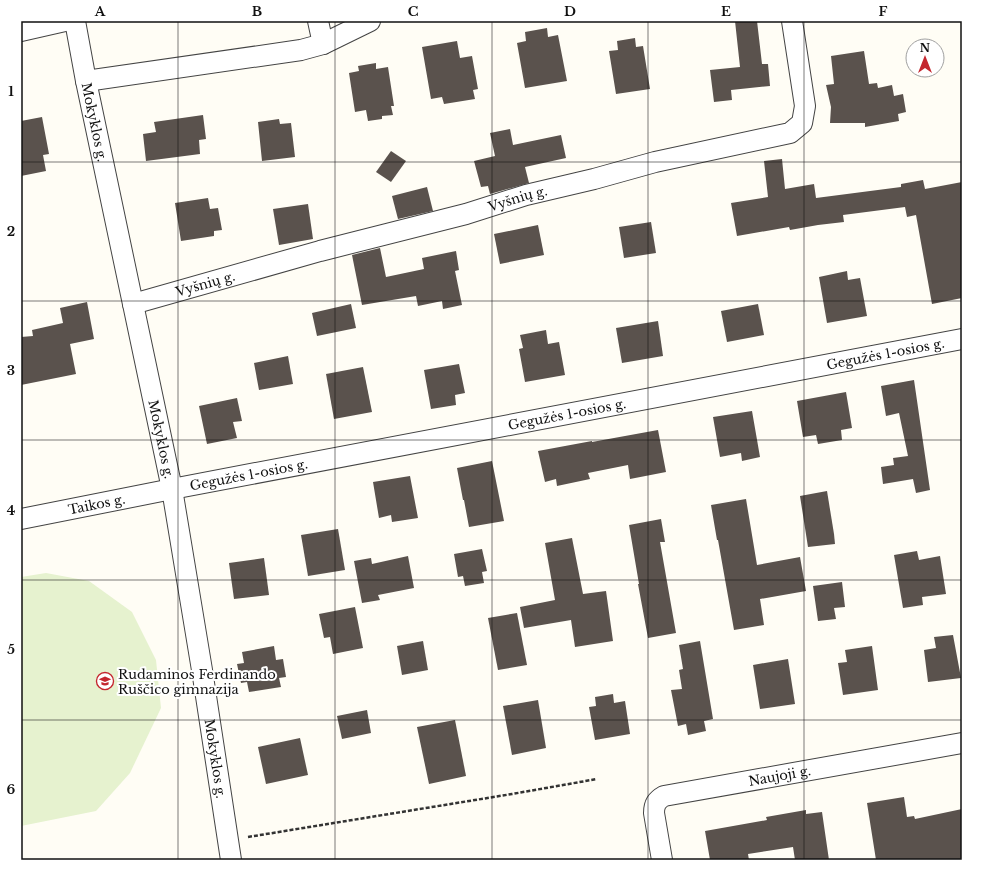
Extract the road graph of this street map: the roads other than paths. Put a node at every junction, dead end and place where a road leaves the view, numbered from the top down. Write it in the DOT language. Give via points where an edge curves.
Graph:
graph roads {
  1 [pos="66,21"];
  2 [pos="75,21"];
  3 [pos="318,21"];
  4 [pos="370,21"];
  5 [pos="792,21"];
  6 [pos="21,31"];
  7 [pos="323,44"];
  8 [pos="86,81"];
  9 [pos="132,304"];
  10 [pos="962,339"];
  11 [pos="172,489"];
  12 [pos="21,519"];
  13 [pos="962,743"];
  14 [pos="231,860"];
  15 [pos="662,860"];
  1 -- 6 [label="street"];
  2 -- 8 [label="street, Mokyklos g."];
  3 -- 7 [label="street"];
  4 -- 7 [label="street"];
  5 -- 9 [label="street, Vyšnių g." via="805,106 802,123 790,133 655,162"];
  7 -- 8 [label="street" via="301,50"];
  8 -- 9 [label="street, Mokyklos g."];
  9 -- 11 [label="street, Mokyklos g."];
  10 -- 11 [label="street, Gegužės 1-osios g."];
  11 -- 12 [label="street, Taikos g."];
  11 -- 14 [label="street, Mokyklos g."];
  13 -- 15 [label="street, Naujoji g." via="664,796 654,808"];
}
